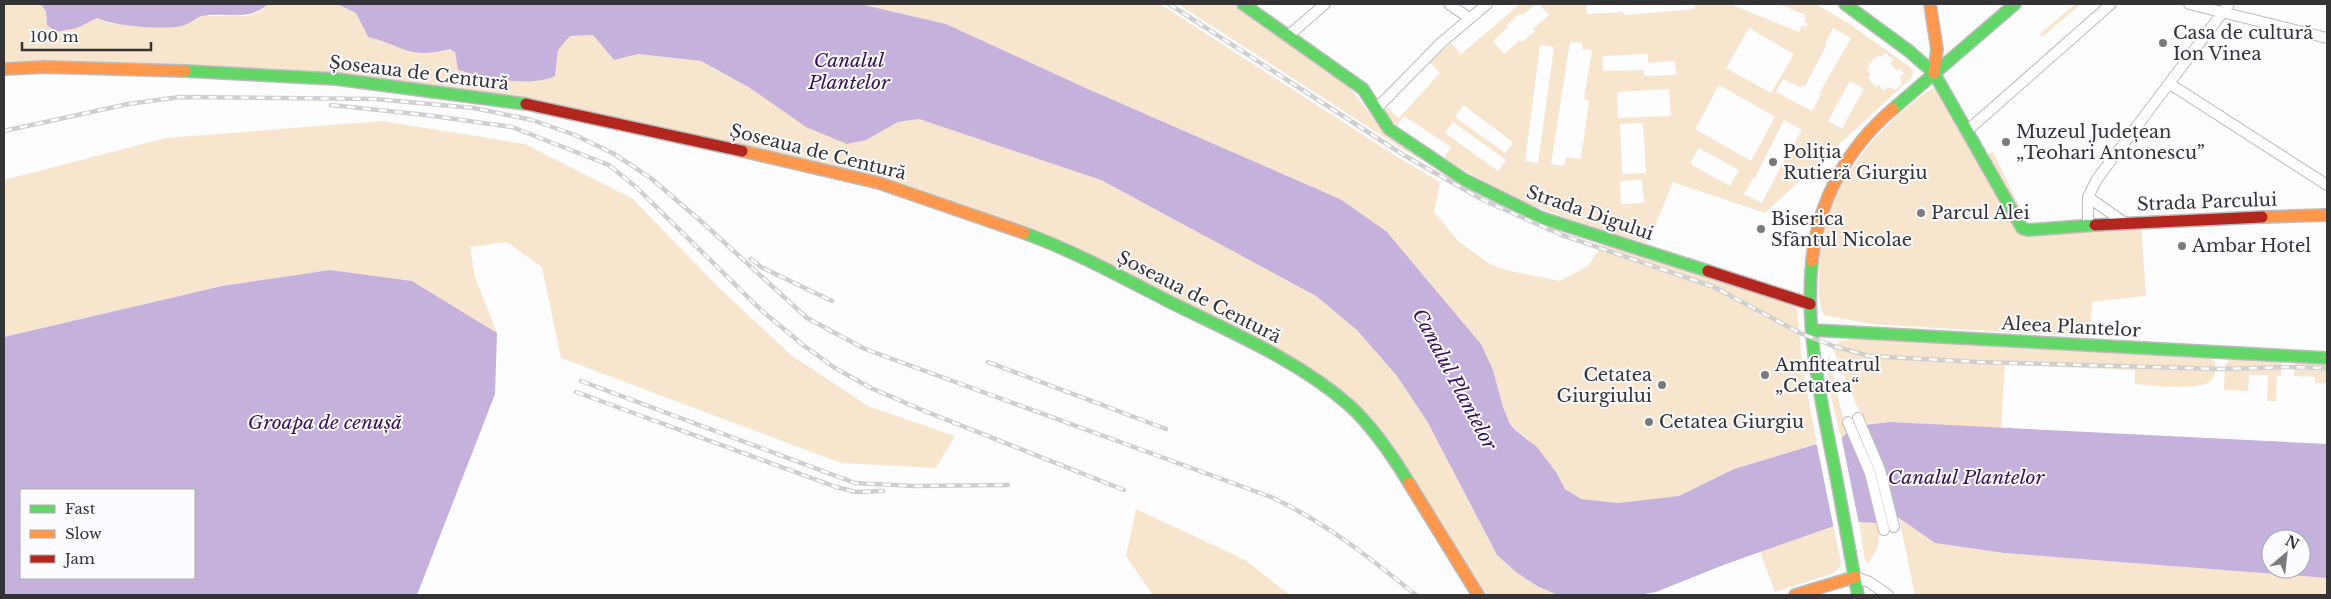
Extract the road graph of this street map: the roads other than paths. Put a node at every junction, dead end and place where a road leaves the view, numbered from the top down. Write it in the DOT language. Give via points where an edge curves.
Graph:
graph roads {
  1 [pos="1243,4"];
  2 [pos="1325,4"];
  3 [pos="1449,4"];
  4 [pos="1487,4"];
  5 [pos="1845,4"];
  6 [pos="1930,4"];
  7 [pos="2015,4"];
  8 [pos="2111,4"];
  9 [pos="2189,4"];
  10 [pos="2226,8"];
  11 [pos="1469,18"];
  12 [pos="1288,36"];
  13 [pos="2327,38"];
  14 [pos="4,68"];
  15 [pos="1934,73"];
  16 [pos="2170,84"];
  17 [pos="1376,109"];
  18 [pos="1968,130"];
  19 [pos="2327,185"];
  20 [pos="2088,197"];
  21 [pos="2327,215"];
  22 [pos="2125,223"];
  23 [pos="2088,226"];
  24 [pos="1810,304"];
  25 [pos="1812,330"];
  26 [pos="2327,358"];
  27 [pos="1853,420"];
  28 [pos="1889,528"];
  29 [pos="1855,578"];
  30 [pos="1478,595"];
  31 [pos="1795,595"];
  32 [pos="1858,595"];
  33 [pos="1888,595"];
  1 -- 12 [label="main road, Strada Digului"];
  2 -- 12 [label="street"];
  3 -- 11 [label="street"];
  4 -- 11 [label="street"];
  5 -- 15 [label="main road" via="1909,50"];
  6 -- 15 [label="main road" via="1937,49"];
  7 -- 15 [label="main road"];
  8 -- 18 [label="street"];
  9 -- 10 [label="street"];
  10 -- 13 [label="street"];
  10 -- 16 [label="street"];
  11 -- 17 [label="street"];
  12 -- 17 [label="main road, Strada Digului" via="1363,89"];
  14 -- 30 [label="main road, Șoseaua de Centură" via="235,73 327,79 522,103 819,168 880,183 964,211 1043,240 1091,262 1283,358 1322,383 1350,406 1378,436"];
  15 -- 18 [label="main road"];
  15 -- 24 [label="main road" via="1860,139 1833,179 1813,237"];
  16 -- 19 [label="street"];
  16 -- 20 [label="street" via="2096,179"];
  17 -- 24 [label="main road, Strada Digului" via="1389,129 1465,180 1542,218"];
  18 -- 23 [label="main road, Strada Parcului" via="2022,228"];
  20 -- 22 [label="street"];
  20 -- 23 [label="street"];
  21 -- 22 [label="main road, Strada Parcului"];
  22 -- 23 [label="main road, Strada Parcului"];
  24 -- 25 [label="main road"];
  25 -- 26 [label="main road, Aleea Plantelor"];
  25 -- 29 [label="main road" via="1817,377"];
  27 -- 28 [label="street" via="1880,470"];
  29 -- 31 [label="main road"];
  29 -- 32 [label="main road"];
  29 -- 33 [label="street" via="1869,582"];
}
